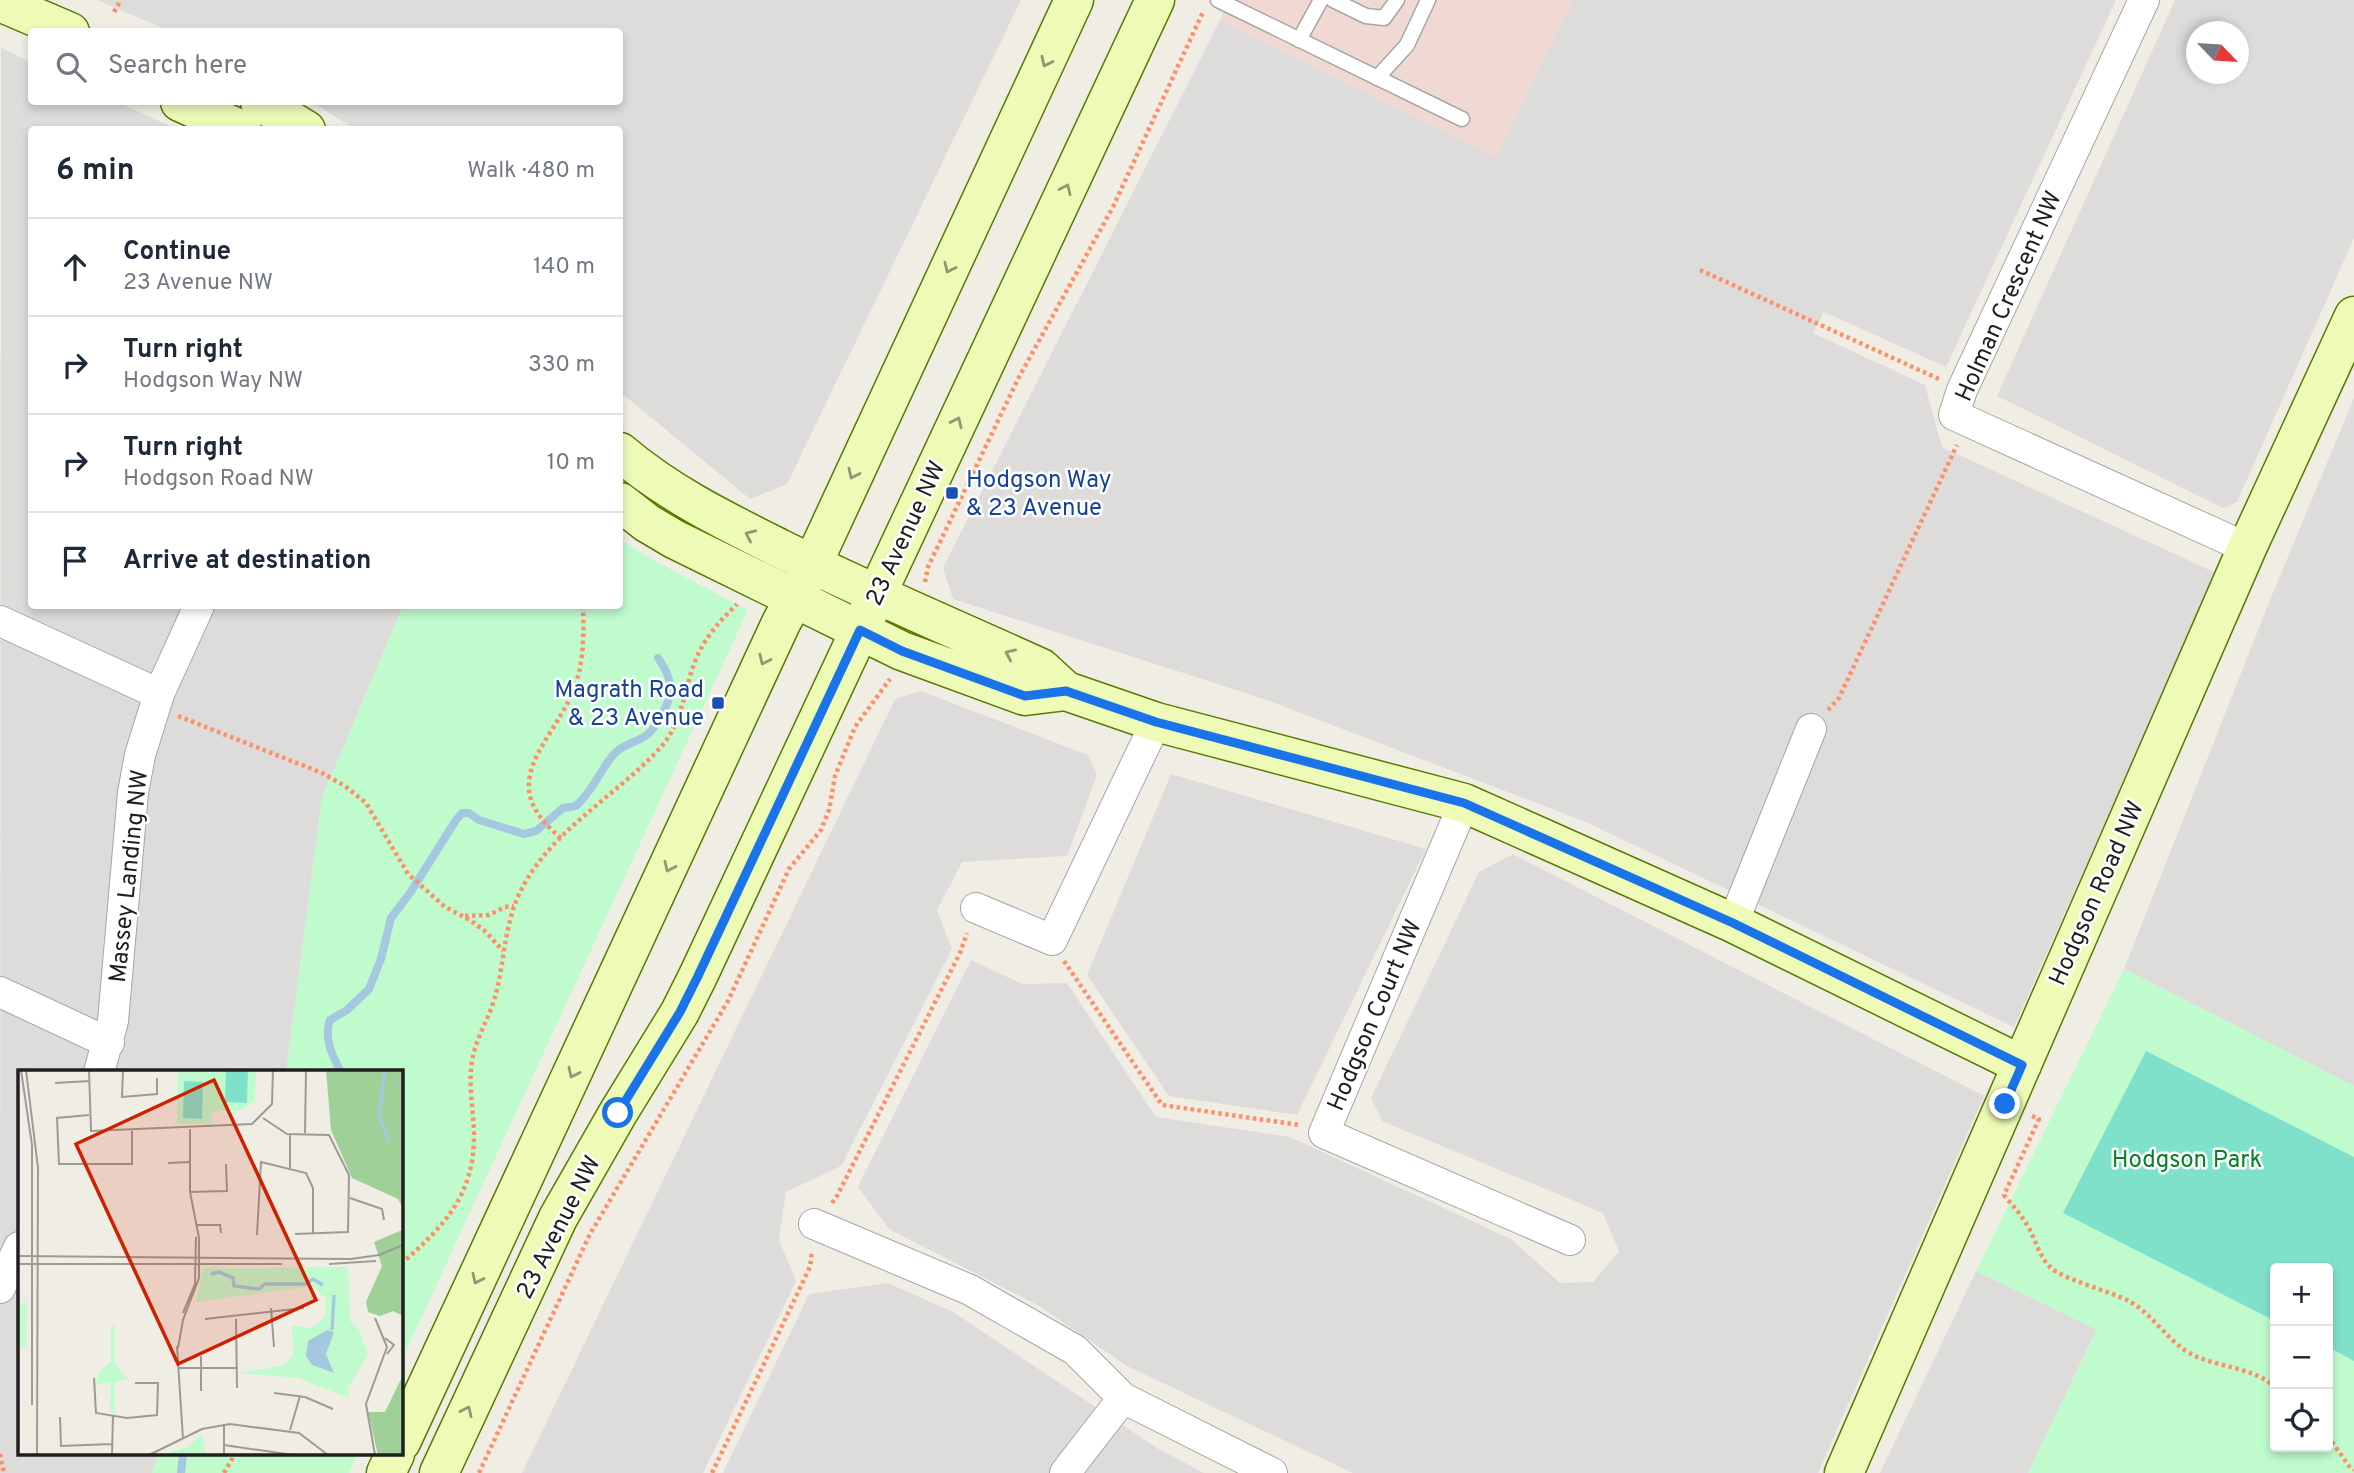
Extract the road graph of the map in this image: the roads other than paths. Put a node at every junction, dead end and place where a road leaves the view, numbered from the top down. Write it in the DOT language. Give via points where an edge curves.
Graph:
graph roads {
  1 [pos="1074,0"];
  2 [pos="1155,0"];
  3 [pos="1218,0"];
  4 [pos="1321,0"];
  5 [pos="1333,0"];
  6 [pos="1397,0"];
  7 [pos="1428,0"];
  8 [pos="2144,0"];
  9 [pos="0,2"];
  10 [pos="1350,4"];
  11 [pos="60,28"];
  12 [pos="1299,40"];
  13 [pos="1377,78"];
  14 [pos="187,105"];
  15 [pos="265,105"];
  16 [pos="1462,119"];
  17 [pos="233,126"];
  18 [pos="299,126"];
  19 [pos="2354,316"];
  20 [pos="623,455"];
  21 [pos="623,504"];
  22 [pos="2247,548"];
  23 [pos="812,565"];
  24 [pos="877,594"];
  25 [pos="794,599"];
  26 [pos="198,609"];
  27 [pos="0,621"];
  28 [pos="860,630"];
  29 [pos="1066,691"];
  30 [pos="156,700"];
  31 [pos="1156,722"];
  32 [pos="1811,729"];
  33 [pos="1464,803"];
  34 [pos="976,908"];
  35 [pos="1733,923"];
  36 [pos="0,992"];
  37 [pos="109,1043"];
  38 [pos="2022,1065"];
  39 [pos="100,1070"];
  40 [pos="814,1224"];
  41 [pos="1570,1240"];
  42 [pos="18,1249"];
  43 [pos="0,1288"];
  44 [pos="1123,1398"];
  45 [pos="402,1440"];
  46 [pos="395,1456"];
  47 [pos="386,1473"];
  48 [pos="439,1473"];
  49 [pos="1065,1473"];
  50 [pos="1272,1473"];
  51 [pos="1844,1473"];
  1 -- 23 [label="street, 23 Avenue NW, one-way"];
  24 -- 2 [label="street, 23 Avenue NW, one-way"];
  3 -- 12 [label="lane"];
  4 -- 12 [label="lane"];
  5 -- 10 [label="lane"];
  6 -- 10 [label="lane" via="1384,18 1366,16"];
  7 -- 13 [label="lane" via="1407,45"];
  8 -- 22 [label="street, Holman Crescent NW" via="1958,402"];
  9 -- 11 [label="street"];
  12 -- 13 [label="lane"];
  13 -- 16 [label="lane"];
  14 -- 17 [label="street"];
  15 -- 18 [label="street"];
  19 -- 22 [label="street, Hodgson Road NW"];
  23 -- 20 [label="street, one-way" via="698,507"];
  21 -- 25 [label="street" via="674,539"];
  22 -- 38 [label="street, Hodgson Road NW"];
  23 -- 24 [label="street"];
  23 -- 25 [label="street, 23 Avenue NW"];
  24 -- 28 [label="street, 23 Avenue NW"];
  29 -- 24 [label="street, one-way" via="1041,668"];
  25 -- 28 [label="street"];
  25 -- 45 [label="street, 23 Avenue NW, one-way"];
  26 -- 30 [label="street, Massey Landing NW"];
  27 -- 30 [label="street"];
  28 -- 29 [label="street" via="902,651 1025,696"];
  48 -- 28 [label="street, 23 Avenue NW, one-way" via="558,1218 698,976"];
  29 -- 31 [label="street"];
  30 -- 37 [label="street, Massey Landing NW" via="133,793"];
  31 -- 33 [label="street"];
  31 -- 34 [label="street" via="1052,940"];
  32 -- 35 [label="street"];
  33 -- 35 [label="street"];
  33 -- 41 [label="street, Hodgson Court NW" via="1324,1133"];
  35 -- 38 [label="street"];
  36 -- 37 [label="street"];
  37 -- 39 [label="street, Massey Landing NW"];
  38 -- 51 [label="street, Hodgson Road NW"];
  40 -- 44 [label="street" via="970,1290 1075,1350"];
  42 -- 43 [label="street"];
  44 -- 49 [label="street"];
  44 -- 50 [label="street"];
  46 -- 47 [label="street"];
}
